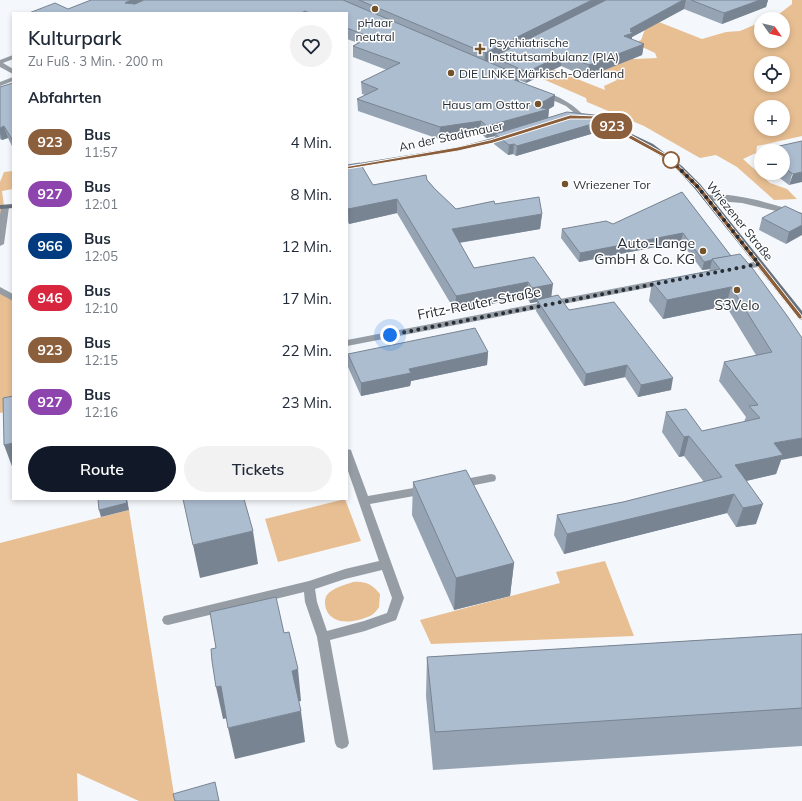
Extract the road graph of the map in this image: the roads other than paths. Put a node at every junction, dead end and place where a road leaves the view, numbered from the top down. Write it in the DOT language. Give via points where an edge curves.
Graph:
graph roads {
  1 [pos="12,57"];
  2 [pos="0,63"];
  3 [pos="12,71"];
  4 [pos="12,79"];
  5 [pos="0,84"];
  6 [pos="534,90"];
  7 [pos="581,116"];
  8 [pos="570,117"];
  9 [pos="517,134"];
  10 [pos="348,168"];
  11 [pos="706,198"];
  12 [pos="6,207"];
  13 [pos="802,214"];
  14 [pos="0,244"];
  15 [pos="759,264"];
  16 [pos="724,270"];
  17 [pos="670,281"];
  18 [pos="0,290"];
  19 [pos="12,297"];
  20 [pos="802,317"];
  21 [pos="348,343"];
  22 [pos="348,459"];
  23 [pos="350,471"];
  24 [pos="491,478"];
  25 [pos="364,501"];
  26 [pos="386,564"];
  27 [pos="309,586"];
  28 [pos="168,620"];
  29 [pos="323,636"];
  30 [pos="342,743"];
  1 -- 2 [label="street"];
  2 -- 3 [label="street"];
  4 -- 5 [label="street"];
  6 -- 7 [label="street, Wriezener Straße" via="568,105"];
  7 -- 8 [label="street"];
  7 -- 11 [label="street, Wriezener Straße" via="594,118 629,134 667,157"];
  9 -- 10 [label="street, An der Stadtmauer" via="458,149"];
  11 -- 13 [label="street" via="727,198"];
  11 -- 15 [label="street, Wriezener Straße"];
  12 -- 14 [label="street"];
  15 -- 16 [label="street"];
  15 -- 20 [label="street, Wriezener Straße"];
  17 -- 21 [label="street, Fritz-Reuter-Straße"];
  18 -- 19 [label="street"];
  22 -- 23 [label="street"];
  23 -- 25 [label="street"];
  24 -- 25 [label="street"];
  25 -- 26 [label="street"];
  26 -- 27 [label="street"];
  26 -- 29 [label="street" via="398,598 392,616 365,626"];
  27 -- 28 [label="street"];
  27 -- 29 [label="street" via="311,602"];
  29 -- 30 [label="street"];
}
